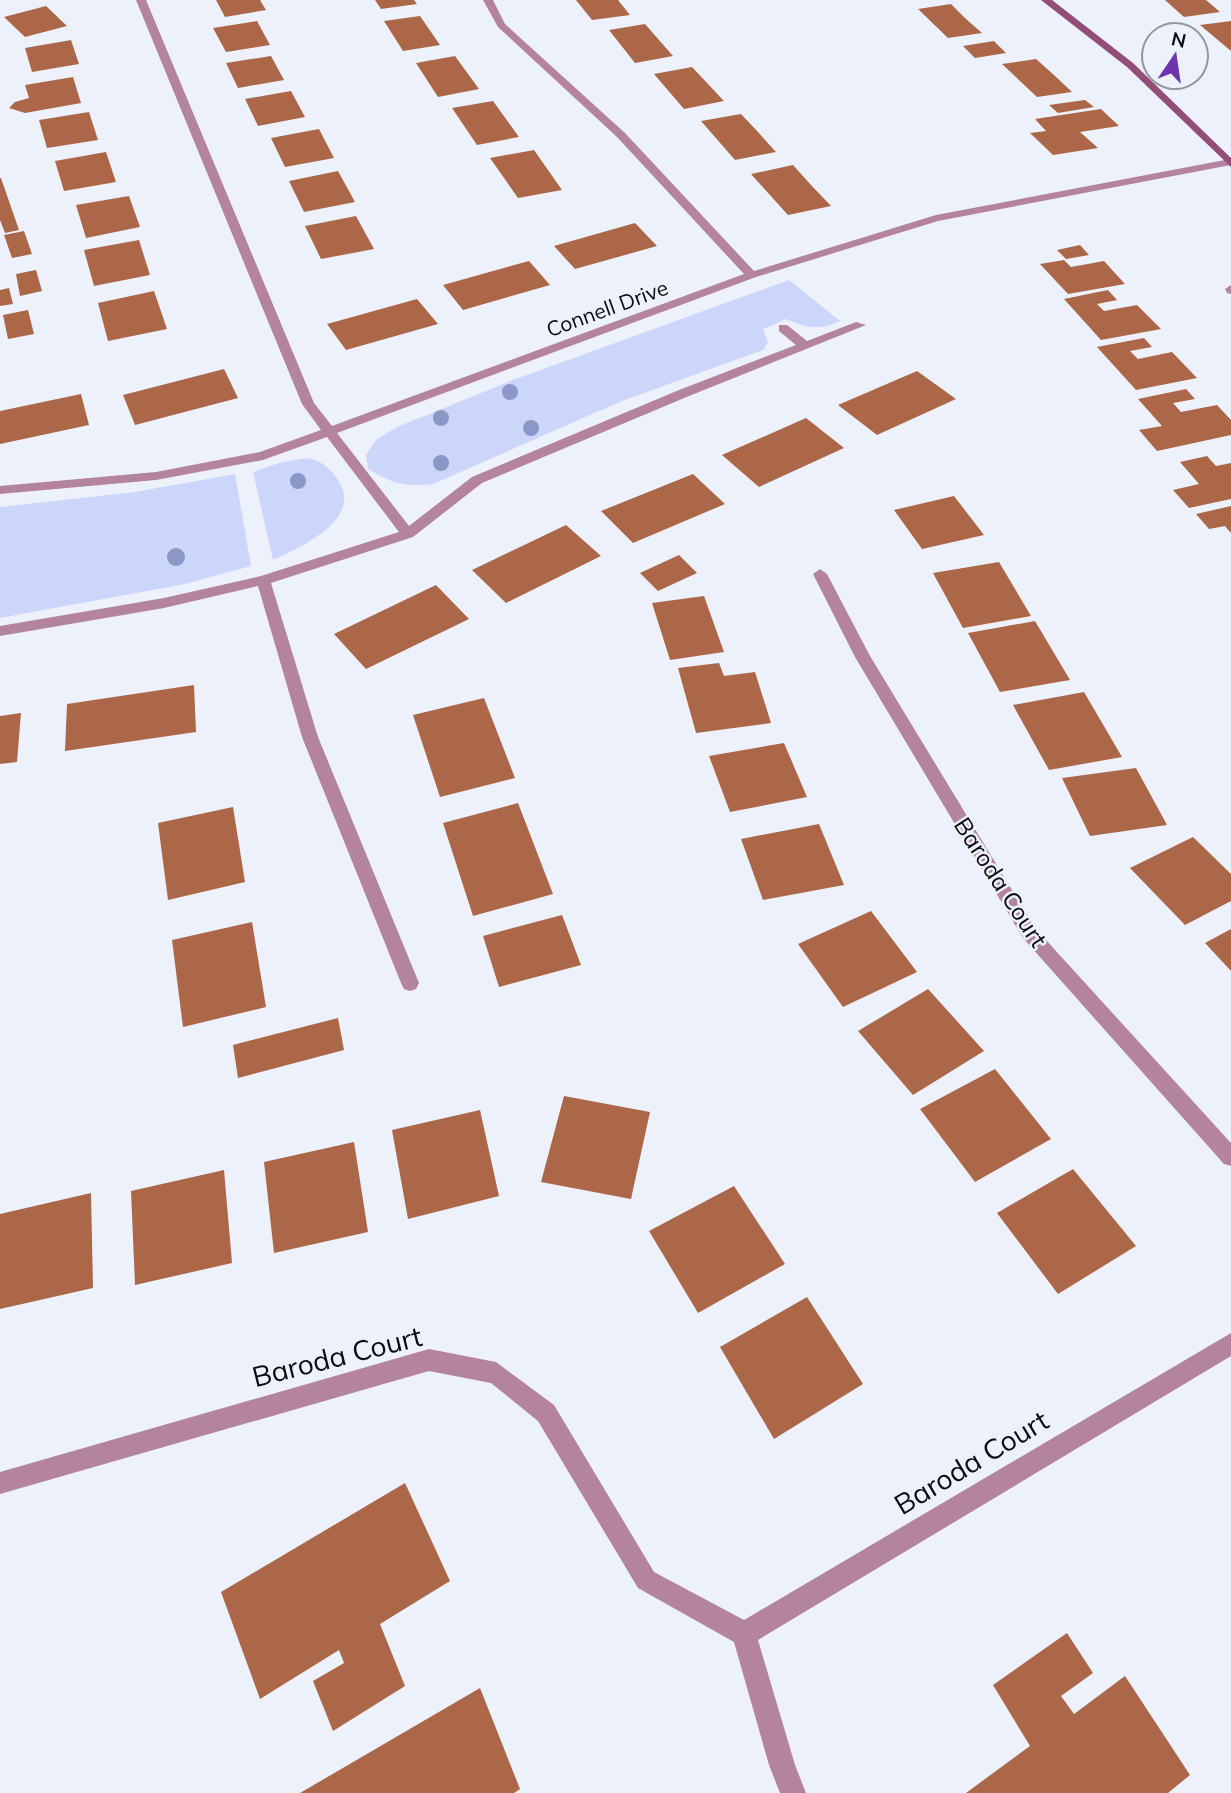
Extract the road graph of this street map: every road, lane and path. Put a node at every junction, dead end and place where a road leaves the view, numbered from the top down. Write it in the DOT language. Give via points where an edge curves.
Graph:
graph roads {
  1 [pos="141,0"];
  2 [pos="488,0"];
  3 [pos="1046,0"];
  4 [pos="1230,163"];
  5 [pos="752,275"];
  6 [pos="860,325"];
  7 [pos="783,328"];
  8 [pos="805,346"];
  9 [pos="328,432"];
  10 [pos="0,490"];
  11 [pos="408,534"];
  12 [pos="820,574"];
  13 [pos="263,580"];
  14 [pos="0,631"];
  15 [pos="410,983"];
  16 [pos="1231,1157"];
  17 [pos="1231,1344"];
  18 [pos="0,1483"];
  19 [pos="744,1634"];
  20 [pos="793,1793"];
  1 -- 9 [label="street" via="308,404"];
  2 -- 5 [label="street" via="500,25 621,135"];
  3 -- 4 [label="street" via="1129,65"];
  4 -- 5 [label="street, Connell Drive" via="936,218"];
  5 -- 9 [label="street, Connell Drive"];
  6 -- 8 [label="street"];
  7 -- 8 [label="street"];
  8 -- 11 [label="street" via="477,480"];
  9 -- 10 [label="street, Connell Drive" via="240,462 156,477"];
  9 -- 11 [label="street"];
  11 -- 13 [label="street"];
  12 -- 16 [label="street, Baroda Court" via="863,657 1029,933"];
  13 -- 14 [label="street" via="164,603"];
  13 -- 15 [label="street" via="310,737"];
  17 -- 19 [label="street, Baroda Court"];
  18 -- 19 [label="street, Baroda Court" via="429,1360 496,1373 546,1413 646,1580"];
  19 -- 20 [label="street"];
}
